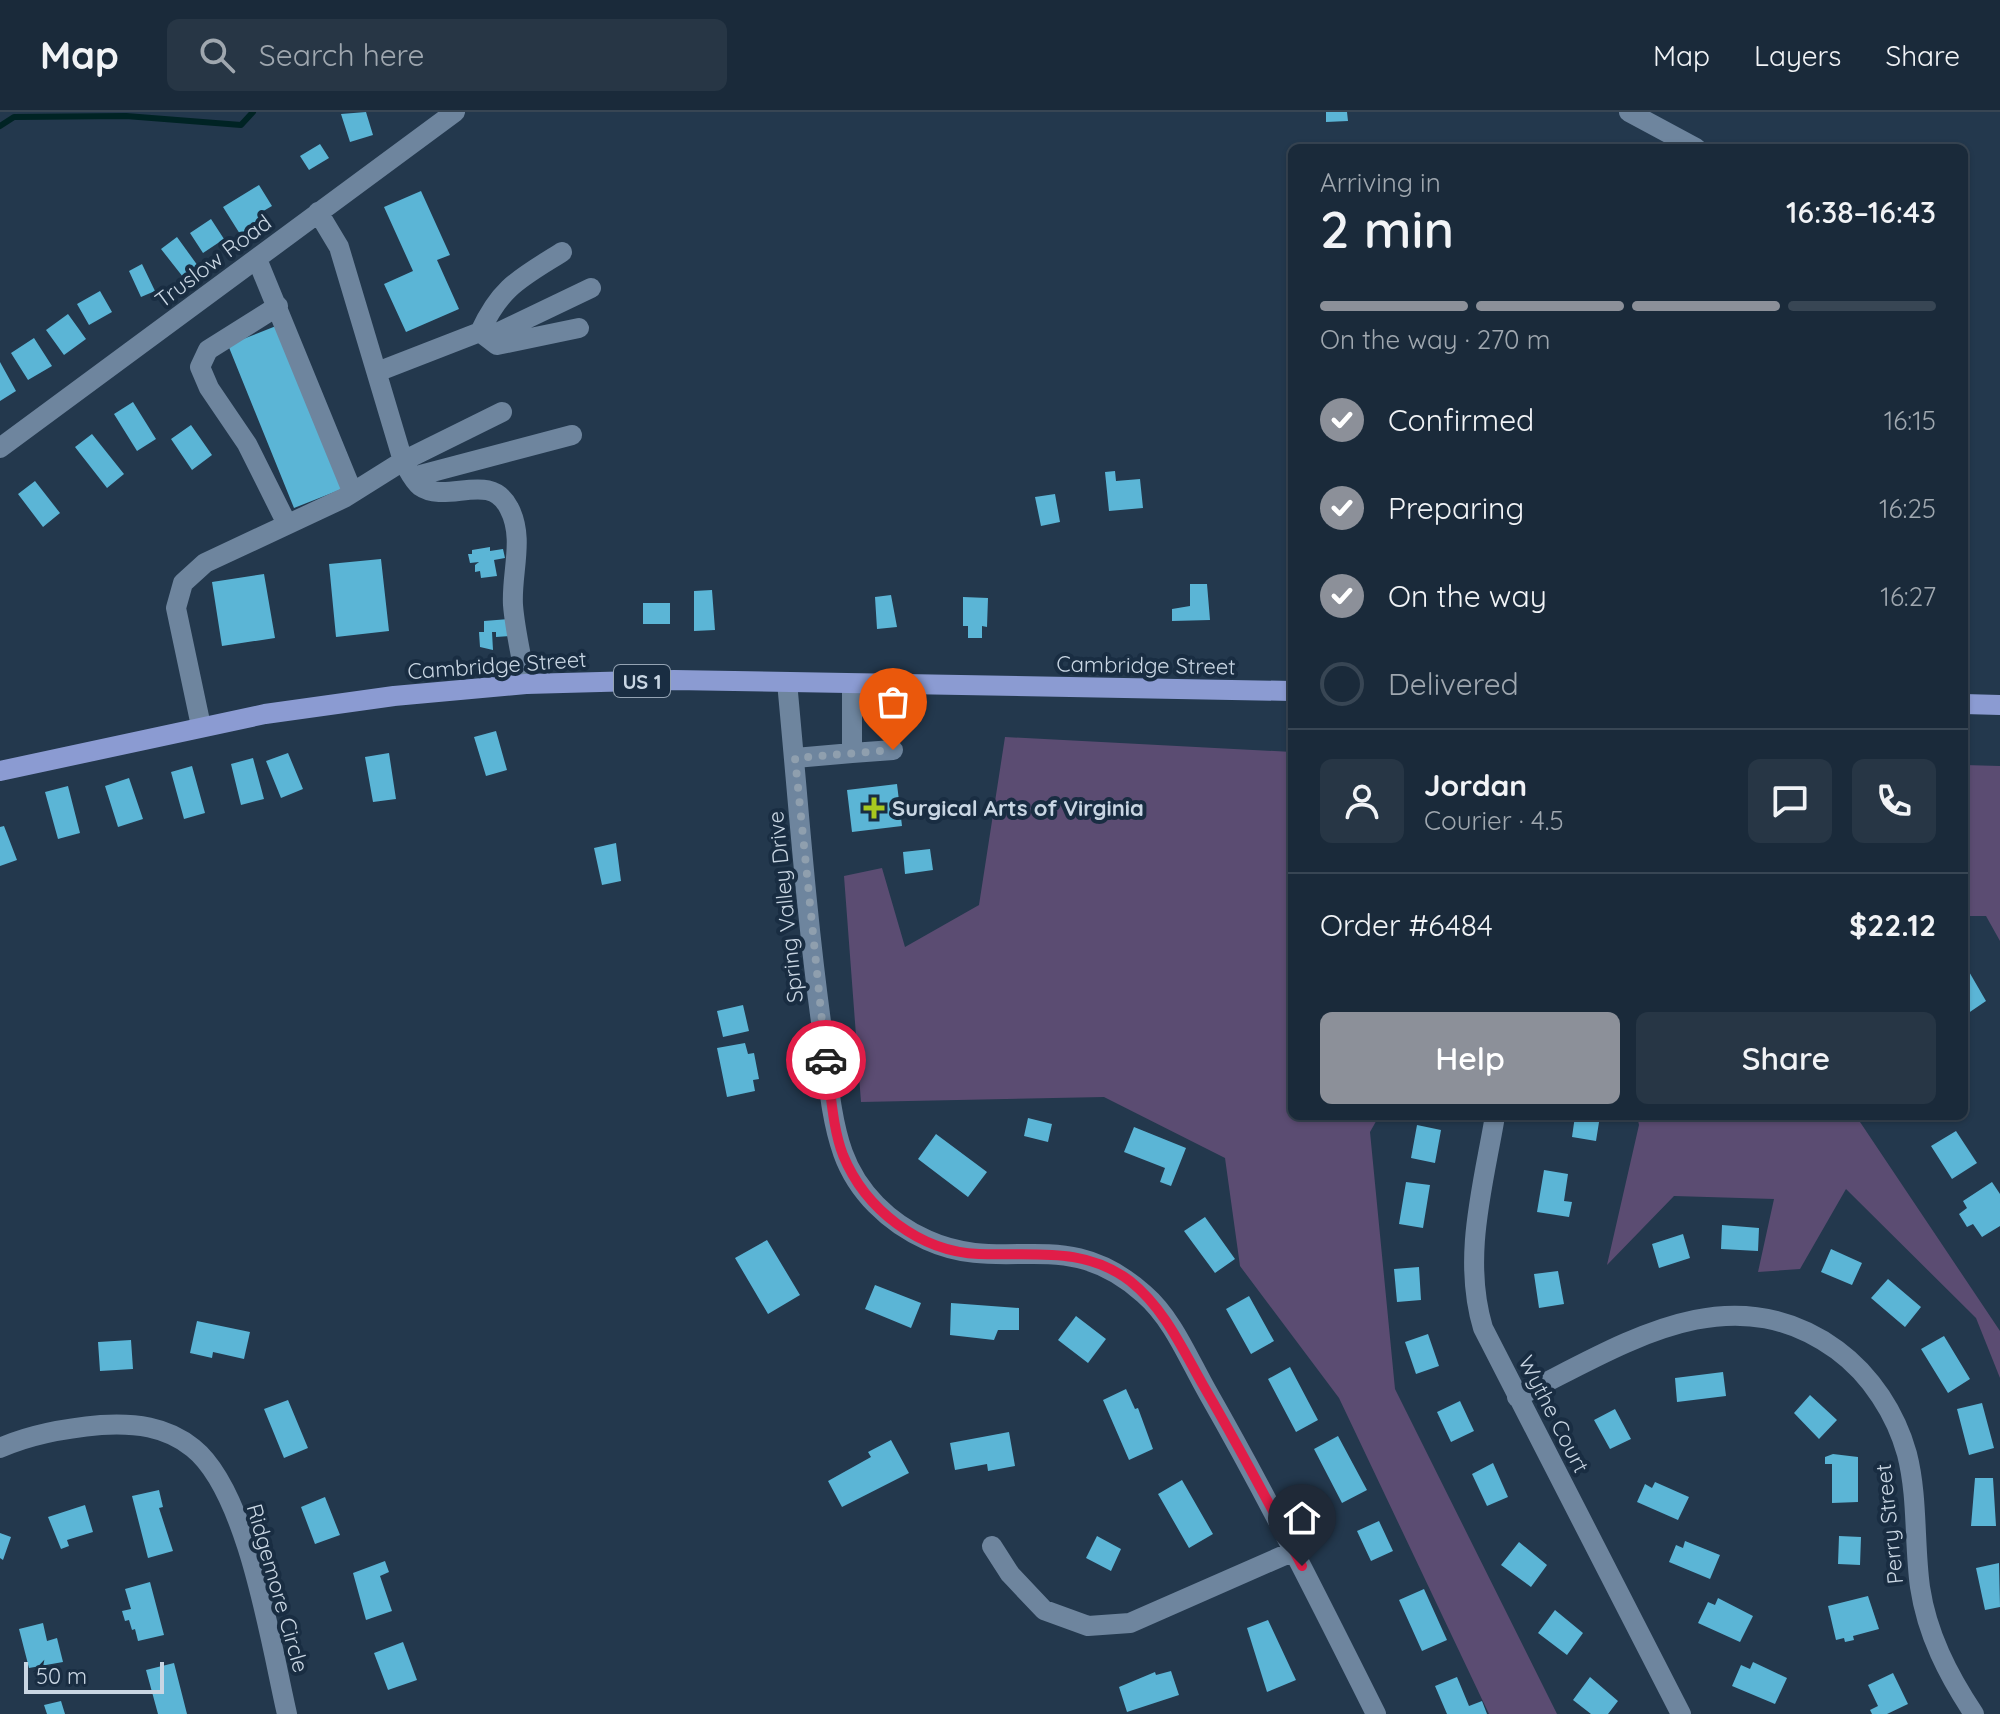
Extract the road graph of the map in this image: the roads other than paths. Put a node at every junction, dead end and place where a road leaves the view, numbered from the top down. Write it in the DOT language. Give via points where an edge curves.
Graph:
graph roads {
  1 [pos="455,112"];
  2 [pos="1629,112"];
  3 [pos="1689,144"];
  4 [pos="318,212"];
  5 [pos="562,252"];
  6 [pos="257,259"];
  7 [pos="591,288"];
  8 [pos="278,306"];
  9 [pos="579,328"];
  10 [pos="480,332"];
  11 [pos="377,372"];
  12 [pos="502,412"];
  13 [pos="572,435"];
  14 [pos="0,448"];
  15 [pos="408,469"];
  16 [pos="352,491"];
  17 [pos="287,524"];
  18 [pos="787,682"];
  19 [pos="526,684"];
  20 [pos="852,685"];
  21 [pos="1288,691"];
  22 [pos="1968,704"];
  23 [pos="2000,705"];
  24 [pos="201,726"];
  25 [pos="893,750"];
  26 [pos="852,753"];
  27 [pos="795,758"];
  28 [pos="0,771"];
  29 [pos="1494,1120"];
  30 [pos="1517,1397"];
  31 [pos="0,1448"];
  32 [pos="992,1546"];
  33 [pos="1294,1551"];
  34 [pos="287,1714"];
  35 [pos="1376,1714"];
  36 [pos="1681,1714"];
  37 [pos="1974,1714"];
  1 -- 4 [label="street, Truslow Road"];
  2 -- 3 [label="street"];
  4 -- 6 [label="street, Truslow Road"];
  4 -- 11 [label="street" via="339,247"];
  5 -- 10 [label="street" via="494,301"];
  6 -- 8 [label="street"];
  6 -- 14 [label="street, Truslow Road"];
  7 -- 10 [label="street" via="495,334"];
  8 -- 16 [label="street"];
  8 -- 17 [label="street" via="208,350 200,367"];
  9 -- 10 [label="street" via="497,345"];
  10 -- 11 [label="street"];
  11 -- 15 [label="street"];
  12 -- 15 [label="street"];
  13 -- 15 [label="street"];
  15 -- 16 [label="street"];
  15 -- 19 [label="street" via="419,485 434,492 477,488 494,492 509,506 517,532 513,604"];
  16 -- 17 [label="street"];
  17 -- 24 [label="street" via="205,563 183,583 176,608"];
  18 -- 19 [label="main road, Cambridge Street / US 1"];
  18 -- 20 [label="main road, Cambridge Street / US 1"];
  18 -- 27 [label="street, Spring Valley Drive"];
  19 -- 24 [label="main road, Cambridge Street / US 1" via="394,696"];
  20 -- 21 [label="main road, Cambridge Street / US 1"];
  20 -- 26 [label="street"];
  22 -- 23 [label="main road"];
  24 -- 28 [label="main road, Cambridge Street / US 1"];
  25 -- 26 [label="street"];
  26 -- 27 [label="street"];
  27 -- 33 [label="street, Spring Valley Drive" via="836,1129 855,1178 889,1218 940,1246 976,1254 1058,1253 1107,1267 1129,1281 1165,1318"];
  29 -- 30 [label="street, Wythe Court" via="1472,1275 1483,1328"];
  30 -- 36 [label="street, Wythe Court"];
  30 -- 37 [label="street, Perry Street" via="1677,1323 1739,1314 1792,1324 1816,1335 1868,1378 1898,1428 1912,1484 1927,1621 1951,1678"];
  31 -- 34 [label="street, Ridgemore Circle" via="43,1434 112,1425 158,1429 192,1447 219,1479 236,1519 253,1568"];
  32 -- 33 [label="street" via="1044,1610 1067,1621 1109,1627 1130,1623"];
  33 -- 35 [label="street, Spring Valley Drive"];
}
